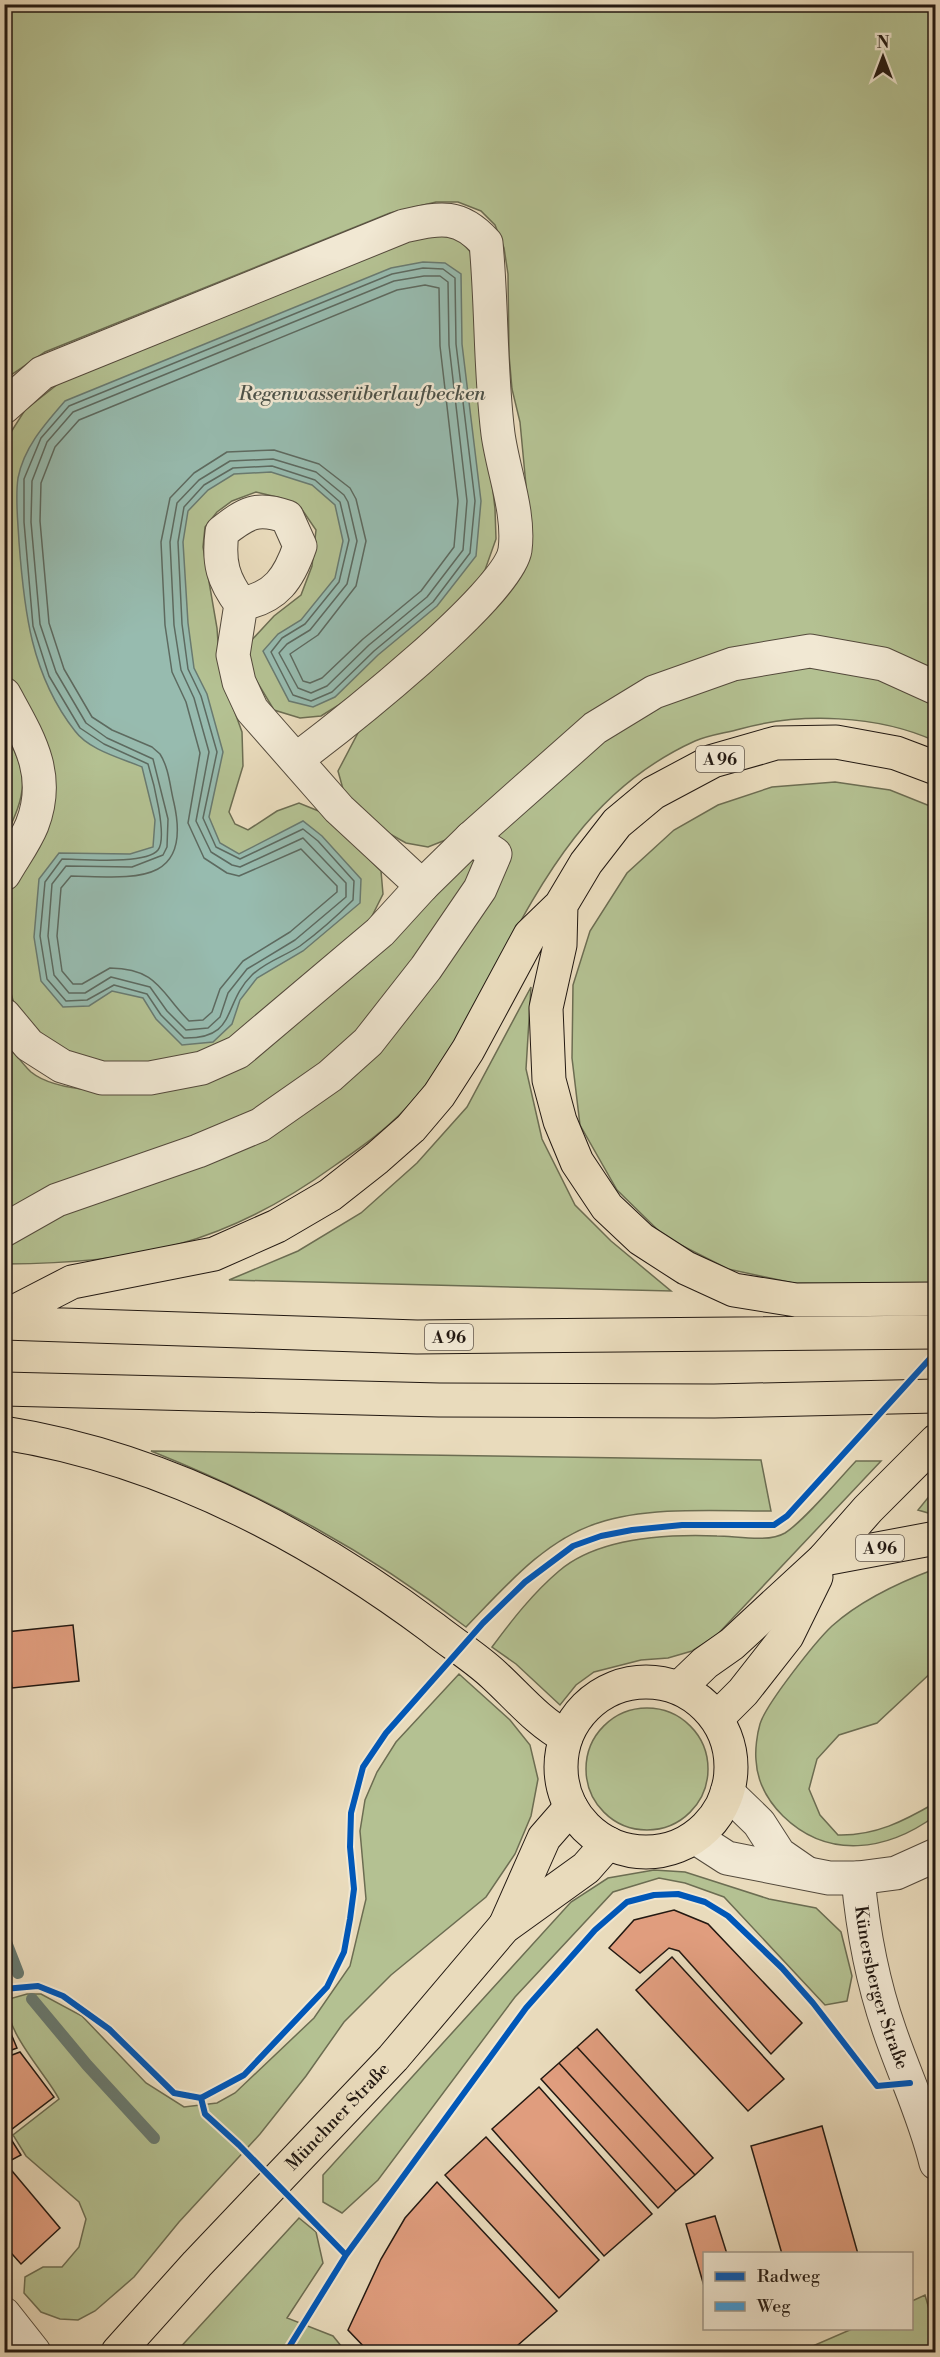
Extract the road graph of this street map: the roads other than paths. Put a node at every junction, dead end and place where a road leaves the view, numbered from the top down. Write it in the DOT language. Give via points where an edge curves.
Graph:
graph roads {
  1 [pos="4,407"];
  2 [pos="241,604"];
  3 [pos="936,688"];
  4 [pos="4,694"];
  5 [pos="297,759"];
  6 [pos="936,768"];
  7 [pos="471,838"];
  8 [pos="4,874"];
  9 [pos="422,886"];
  10 [pos="561,905"];
  11 [pos="4,1015"];
  12 [pos="4,1230"];
  13 [pos="929,1299"];
  14 [pos="4,1317"];
  15 [pos="4,1323"];
  16 [pos="936,1332"];
  17 [pos="4,1389"];
  18 [pos="936,1396"];
  19 [pos="4,1433"];
  20 [pos="936,1440"];
  21 [pos="936,1538"];
  22 [pos="824,1559"];
  23 [pos="679,1688"];
  24 [pos="717,1718"];
  25 [pos="566,1737"];
  26 [pos="727,1792"];
  27 [pos="571,1808"];
  28 [pos="696,1838"];
  29 [pos="608,1843"];
  30 [pos="936,1855"];
  31 [pos="806,1873"];
  32 [pos="858,1878"];
  33 [pos="504,1927"];
  34 [pos="923,2079"];
  35 [pos="936,2163"];
  36 [pos="4,2314"];
  37 [pos="34,2352"];
  38 [pos="118,2352"];
  1 -- 5 [label="street" via="42,374 404,226 438,219 460,222 486,243 498,433 513,515 515,551 505,572 468,614"];
  2 -- 5 [label="street" via="233,655 239,682 252,710"];
  3 -- 7 [label="street" via="883,664 810,651 733,664 654,692 595,728"];
  4 -- 8 [label="street" via="31,742 40,788 32,825"];
  5 -- 9 [label="street" via="339,809"];
  6 -- 10 [label="main road, A 96" via="896,753 836,742 776,743 713,761 653,793 617,823 586,863"];
  7 -- 9 [label="street"];
  7 -- 12 [label="street" via="495,854 480,889 375,1033 330,1076 260,1125 57,1200"];
  9 -- 11 [label="street" via="380,932 238,1052 202,1068 150,1078 102,1078 63,1066 29,1045"];
  10 -- 13 [label="main road" via="560,945 546,1008 549,1080 577,1162 607,1207 641,1239 686,1268 734,1290 796,1300"];
  10 -- 14 [label="main road, A 96" via="530,934 468,1050 439,1095 386,1151 330,1195 277,1226 214,1254 72,1281"];
  15 -- 16 [label="main road, A 96" via="417,1337"];
  17 -- 18 [label="main road" via="439,1400"];
  19 -- 25 [label="main road" via="48,1440 152,1471 293,1536 382,1590 493,1673 544,1725"];
  20 -- 22 [label="main road"];
  21 -- 22 [label="main road, A 96"];
  22 -- 23 [label="main road"];
  22 -- 24 [label="main road" via="787,1636"];
  23 -- 24 [label="main road" via="702,1701"];
  23 -- 25 [label="main road" via="633,1683 604,1692 581,1711"];
  24 -- 26 [label="main road" via="728,1742 731,1761"];
  25 -- 27 [label="main road" via="560,1766"];
  26 -- 28 [label="main road" via="722,1806"];
  26 -- 31 [label="street, Künersberger Straße" via="759,1823 779,1854"];
  27 -- 29 [label="main road" via="590,1832"];
  27 -- 33 [label="main road, Münchner Straße" via="544,1838"];
  28 -- 29 [label="main road" via="664,1850 640,1852"];
  28 -- 31 [label="street, Künersberger Straße" via="727,1858"];
  29 -- 33 [label="main road, Münchner Straße" via="586,1868"];
  30 -- 32 [label="street, Künersberger Straße" via="896,1873"];
  31 -- 32 [label="street, Künersberger Straße"];
  32 -- 34 [label="street, Künersberger Straße" via="863,1931 874,1983"];
  33 -- 38 [label="main road, Münchner Straße" via="393,2058"];
  34 -- 35 [label="street, Künersberger Straße" via="928,2132"];
  36 -- 37 [label="street"];
}
